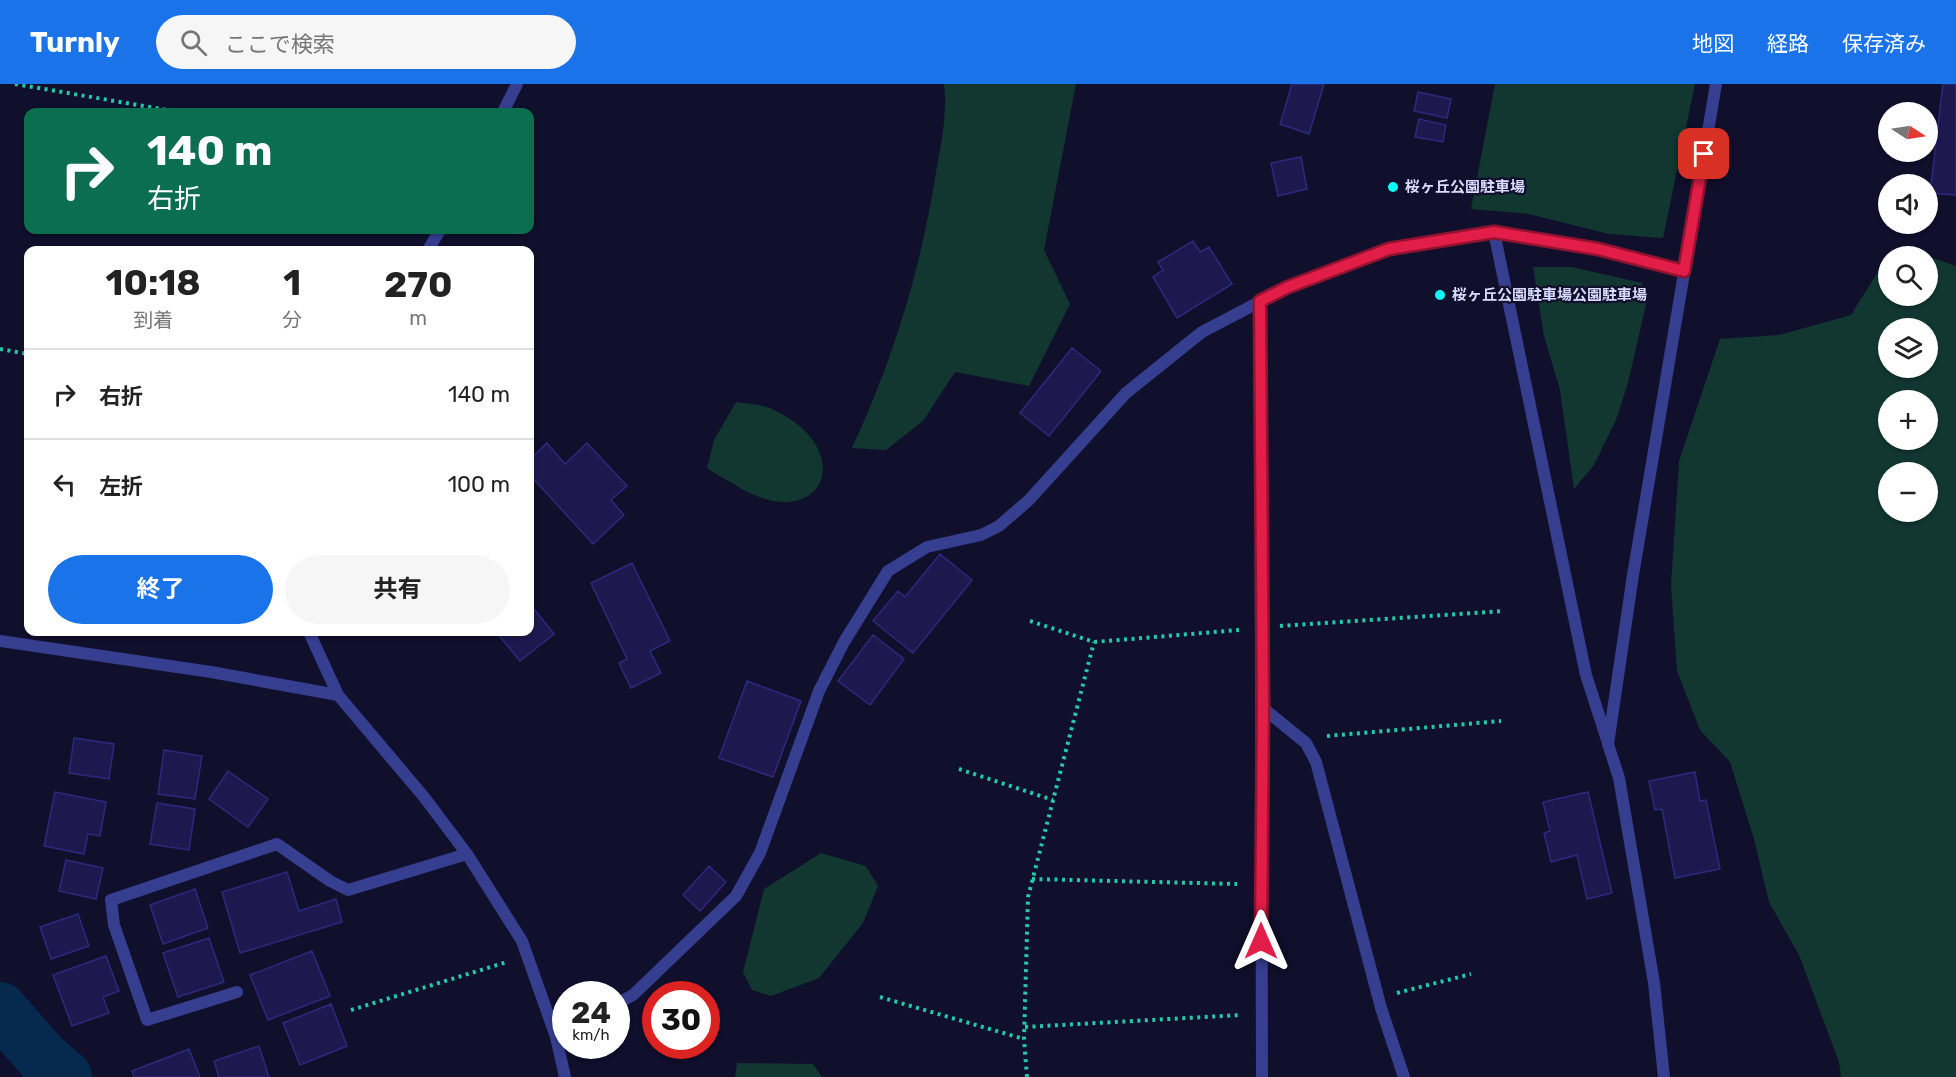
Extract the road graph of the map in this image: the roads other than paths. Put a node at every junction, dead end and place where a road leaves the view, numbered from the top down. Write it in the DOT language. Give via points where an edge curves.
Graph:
graph roads {
  1 [pos="517,84"];
  2 [pos="1716,84"];
  3 [pos="505,108"];
  4 [pos="1494,232"];
  5 [pos="1684,271"];
  6 [pos="1260,301"];
  7 [pos="311,636"];
  8 [pos="0,642"];
  9 [pos="338,695"];
  10 [pos="1263,708"];
  11 [pos="1608,744"];
  12 [pos="467,854"];
  13 [pos="237,992"];
  14 [pos="630,997"];
  15 [pos="552,1013"];
  16 [pos="563,1059"];
  17 [pos="565,1077"];
  18 [pos="1262,1077"];
  19 [pos="1404,1077"];
  20 [pos="1664,1077"];
  1 -- 3 [label="street"];
  2 -- 5 [label="street"];
  4 -- 5 [label="street" via="1598,249"];
  4 -- 6 [label="street" via="1389,249"];
  4 -- 11 [label="street" via="1586,675"];
  5 -- 11 [label="street"];
  6 -- 10 [label="street"];
  6 -- 14 [label="street" via="1202,332 1126,393 1029,500 999,526 981,535 927,547 888,571 819,691 760,853 736,896"];
  7 -- 9 [label="street"];
  8 -- 9 [label="street" via="211,672"];
  9 -- 12 [label="street"];
  10 -- 18 [label="street"];
  10 -- 19 [label="street" via="1306,743 1316,762"];
  11 -- 20 [label="street" via="1619,778 1654,983"];
  12 -- 13 [label="street" via="348,890 277,844 111,900 114,925 147,1020"];
  12 -- 15 [label="street" via="522,941"];
  16 -- 17 [label="street"];
}
